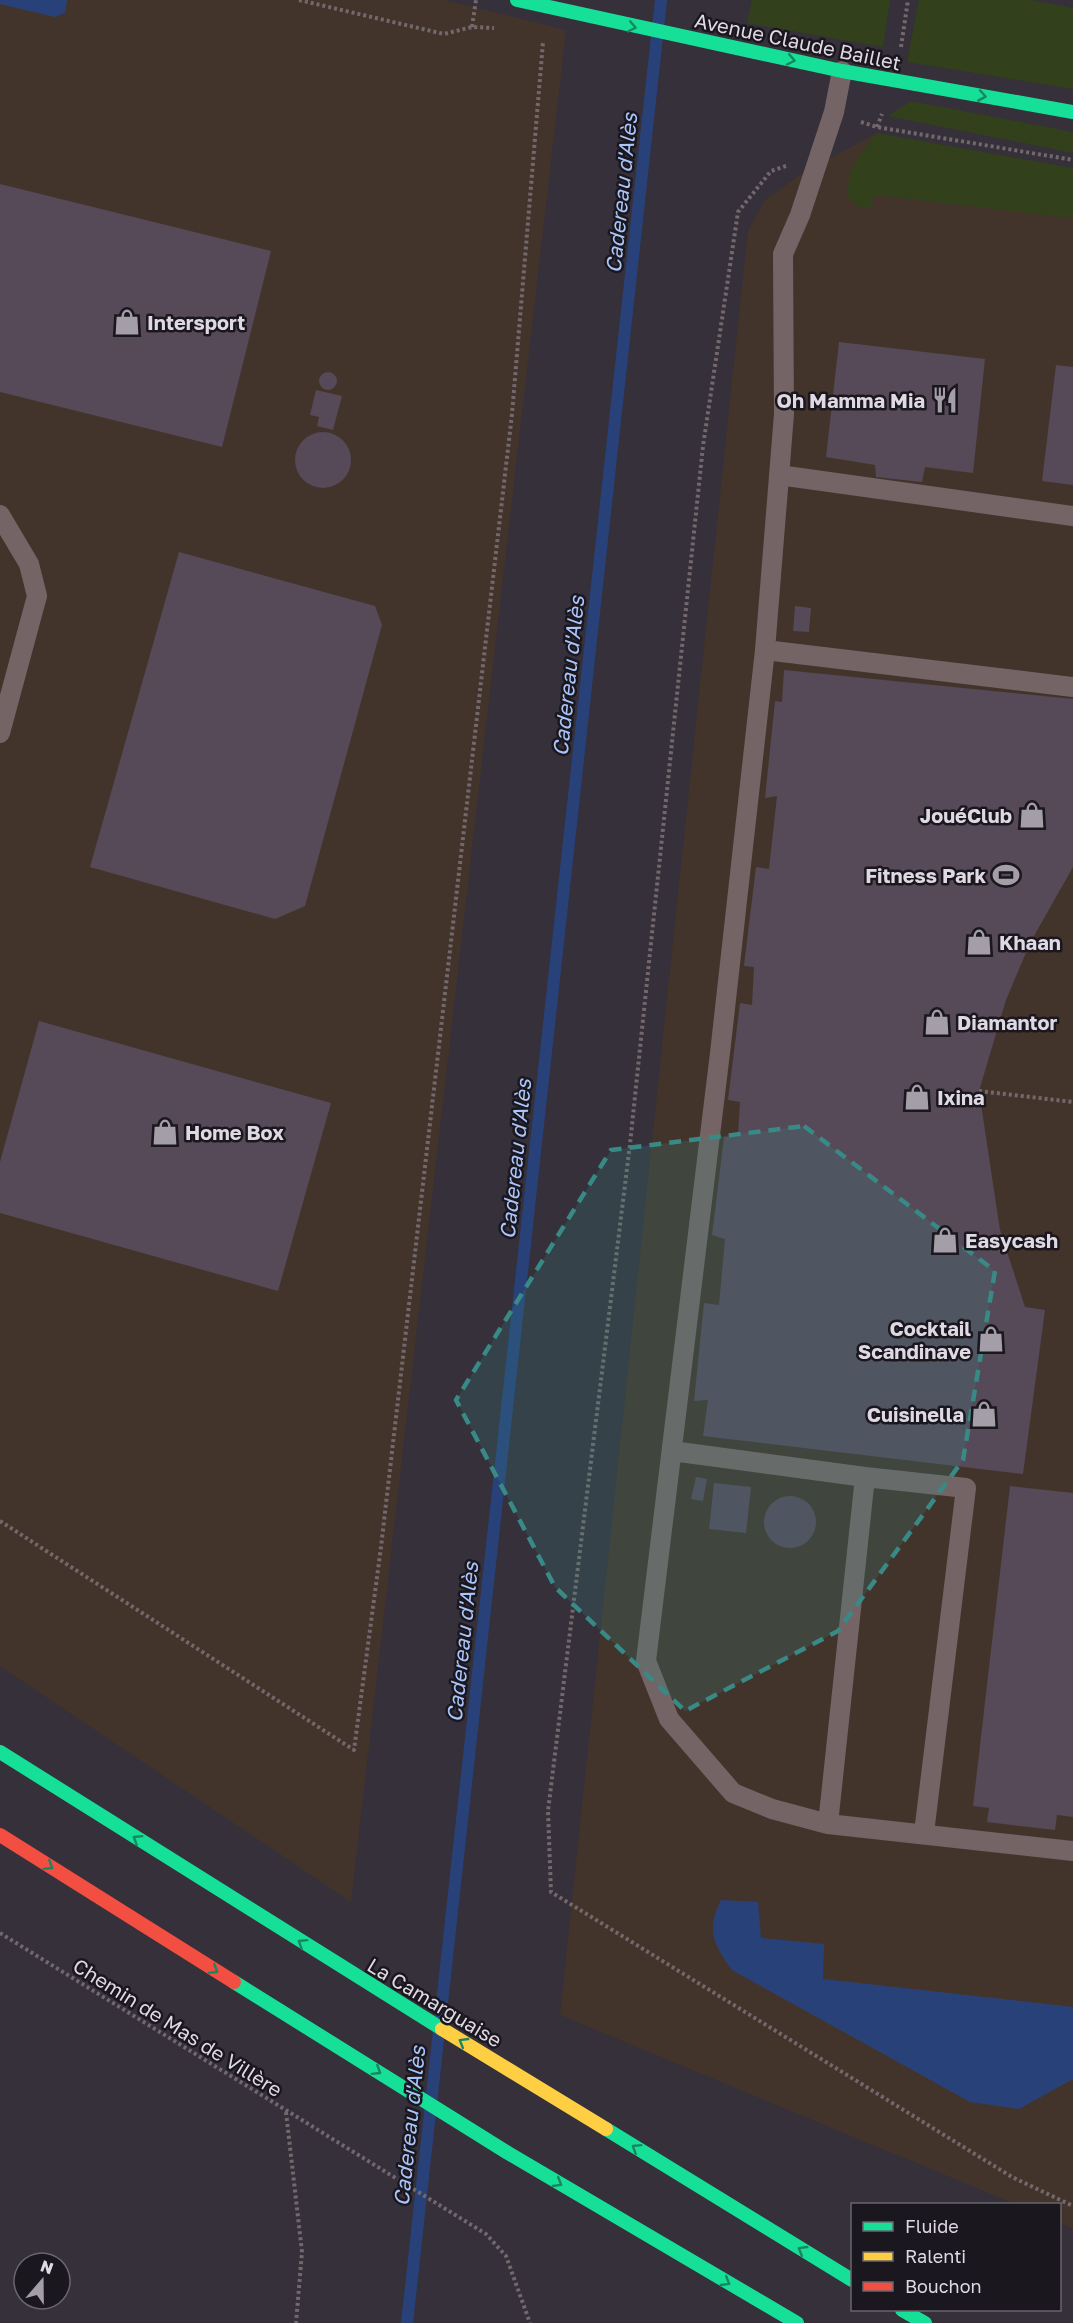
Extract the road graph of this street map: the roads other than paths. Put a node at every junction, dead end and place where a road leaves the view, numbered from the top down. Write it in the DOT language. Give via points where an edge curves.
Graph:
graph roads {
  1 [pos="517,0"];
  2 [pos="842,71"];
  3 [pos="1073,112"];
  4 [pos="780,475"];
  5 [pos="0,515"];
  6 [pos="1073,516"];
  7 [pos="765,650"];
  8 [pos="1073,687"];
  9 [pos="0,733"];
  10 [pos="672,1451"];
  11 [pos="866,1477"];
  12 [pos="0,1752"];
  13 [pos="828,1824"];
  14 [pos="924,1833"];
  15 [pos="0,1835"];
  16 [pos="1073,1851"];
  17 [pos="851,2279"];
  18 [pos="904,2311"];
  19 [pos="797,2323"];
  20 [pos="925,2323"];
  1 -- 2 [label="main road, Avenue Claude Baillet, one-way"];
  2 -- 3 [label="main road, Avenue Claude Baillet, one-way"];
  2 -- 4 [label="lane" via="834,112 783,254 784,414"];
  4 -- 6 [label="lane"];
  4 -- 7 [label="lane"];
  5 -- 9 [label="lane" via="29,564 37,596"];
  7 -- 8 [label="lane"];
  7 -- 10 [label="lane"];
  10 -- 11 [label="lane"];
  10 -- 13 [label="lane" via="646,1661 669,1719 733,1793 772,1809"];
  11 -- 13 [label="lane"];
  11 -- 14 [label="lane" via="966,1488"];
  17 -- 12 [label="main road, La Camarguaise, one-way" via="351,1974"];
  13 -- 14 [label="lane"];
  14 -- 16 [label="lane"];
  15 -- 19 [label="main road, one-way" via="508,2152"];
  18 -- 20 [label="main road"];
}
